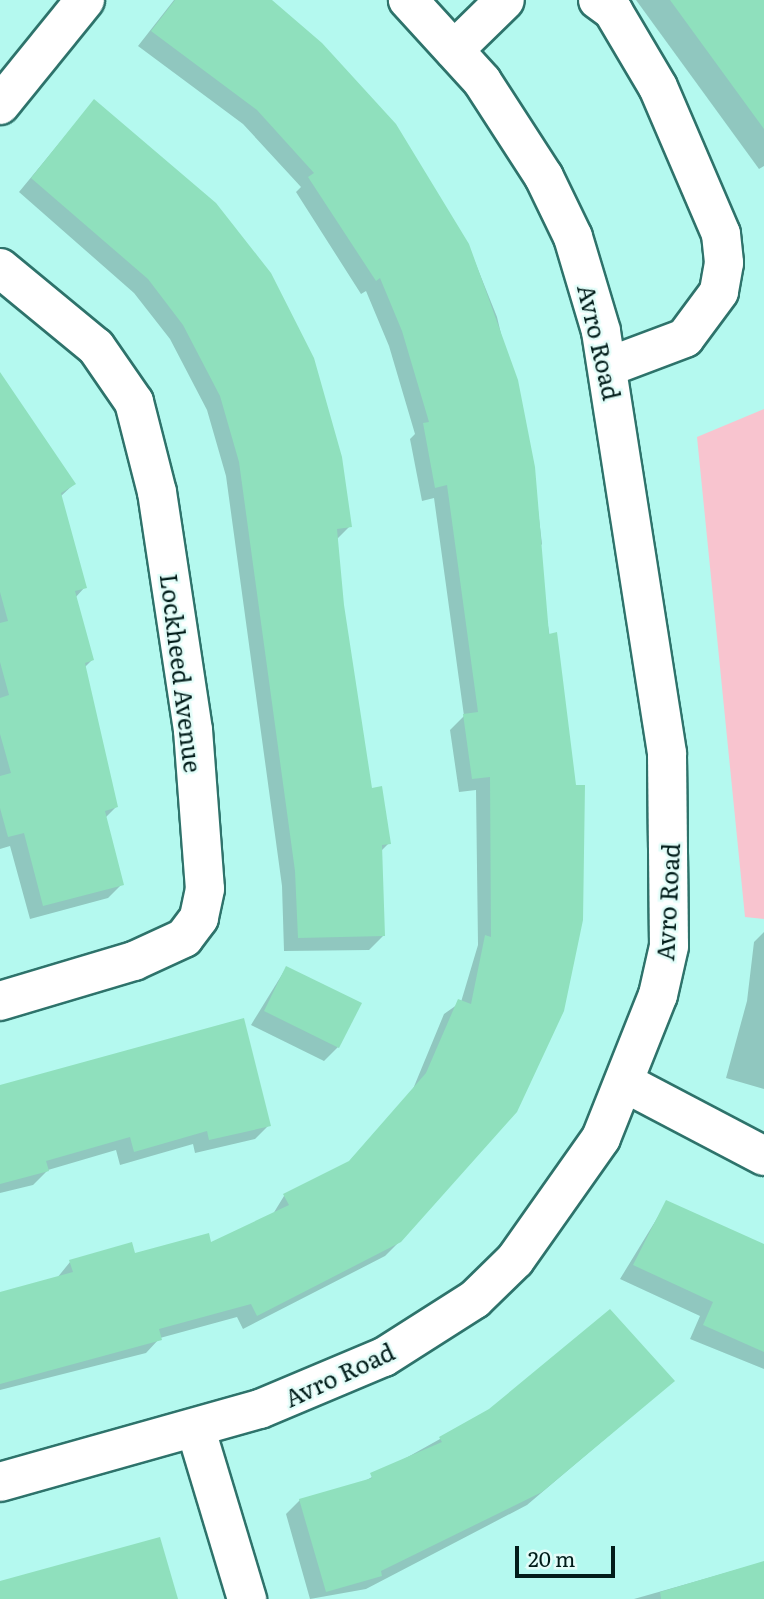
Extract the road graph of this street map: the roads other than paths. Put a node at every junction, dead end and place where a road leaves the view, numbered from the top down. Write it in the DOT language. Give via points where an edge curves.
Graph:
graph roads {
  1 [pos="85,0"];
  2 [pos="408,0"];
  3 [pos="505,0"];
  4 [pos="598,0"];
  5 [pos="454,50"];
  6 [pos="0,106"];
  7 [pos="0,268"];
  8 [pos="608,367"];
  9 [pos="0,1000"];
  10 [pos="627,1084"];
  11 [pos="764,1156"];
  12 [pos="196,1430"];
  13 [pos="0,1482"];
  14 [pos="247,1599"];
  1 -- 6 [label="street"];
  2 -- 5 [label="street, Avro Road"];
  3 -- 5 [label="street"];
  4 -- 8 [label="street" via="613,10 658,87 721,234 724,263 719,292 685,338"];
  5 -- 8 [label="street, Avro Road" via="544,177 573,237"];
  7 -- 9 [label="street, Lockheed Avenue" via="96,347 134,402 157,492 193,730 205,889 199,918 184,937 134,961"];
  8 -- 10 [label="street, Avro Road" via="658,685 671,818 669,946"];
  10 -- 11 [label="street"];
  10 -- 12 [label="street, Avro Road" via="560,1201 475,1299 384,1357"];
  12 -- 13 [label="street, Avro Road"];
  12 -- 14 [label="street"];
}
